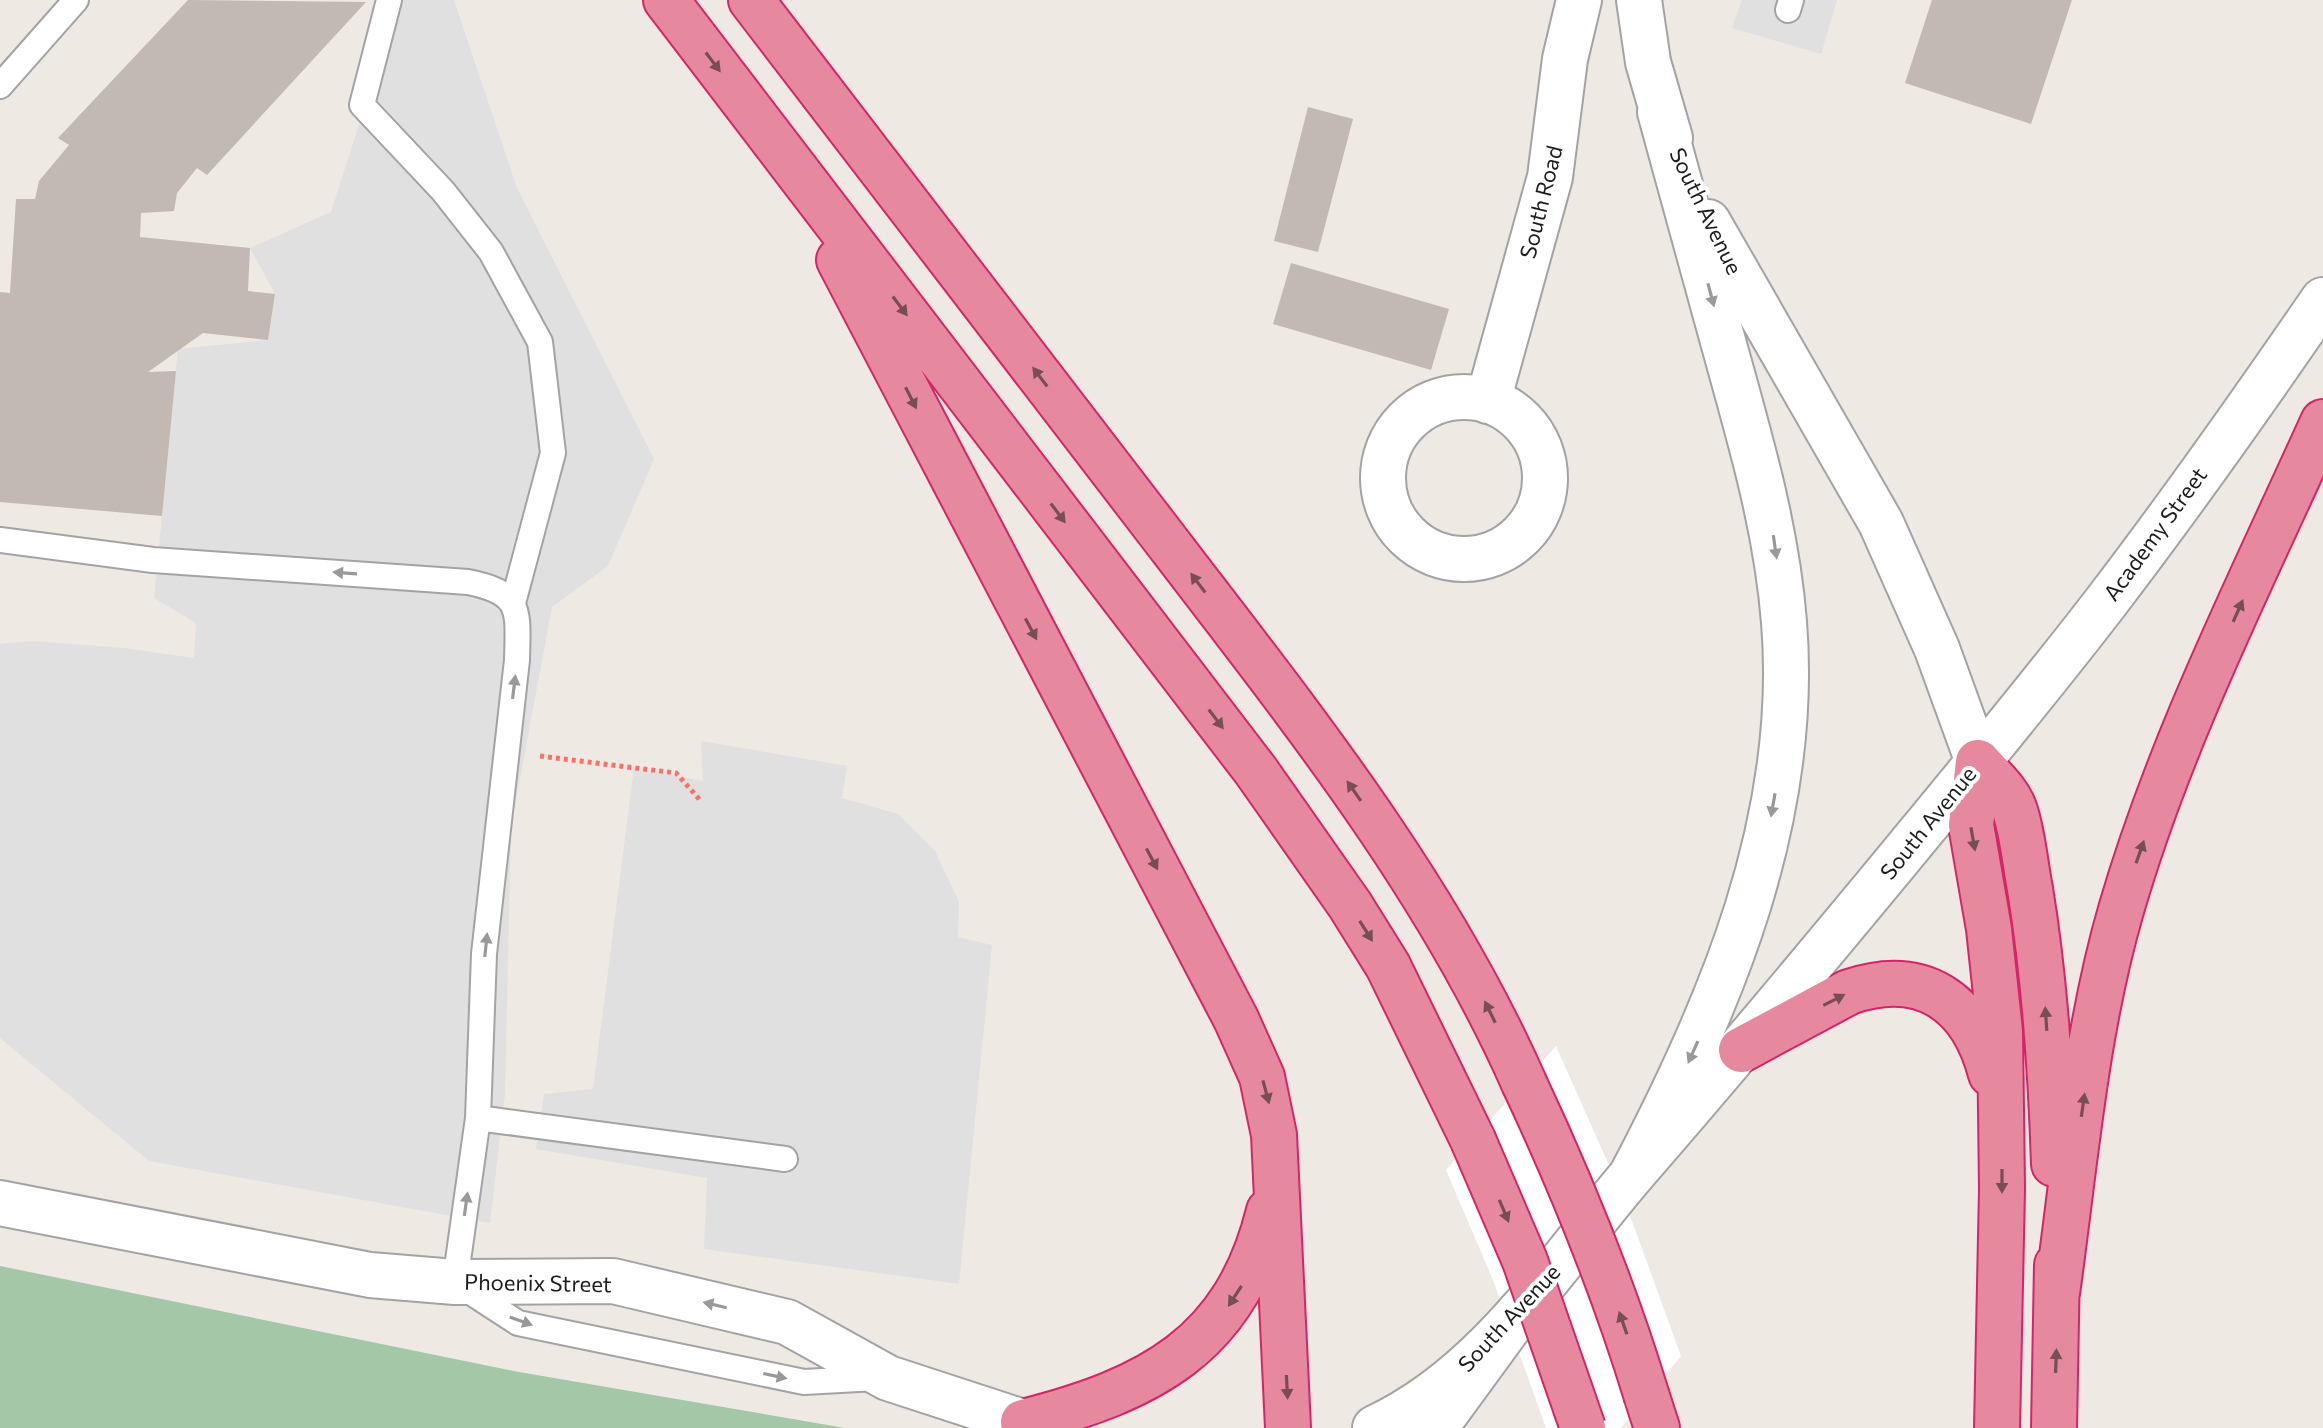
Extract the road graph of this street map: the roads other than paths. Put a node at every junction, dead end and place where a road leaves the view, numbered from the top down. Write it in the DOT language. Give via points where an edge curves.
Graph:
graph roads {
  1 [pos="76,0"];
  2 [pos="389,0"];
  3 [pos="666,0"];
  4 [pos="751,0"];
  5 [pos="1579,0"];
  6 [pos="1639,0"];
  7 [pos="0,86"];
  8 [pos="1660,112"];
  9 [pos="785,155"];
  10 [pos="2323,300"];
  11 [pos="1488,401"];
  12 [pos="2323,422"];
  13 [pos="0,540"];
  14 [pos="513,603"];
  15 [pos="1978,762"];
  16 [pos="1741,1050"];
  17 [pos="478,1118"];
  18 [pos="2001,1136"];
  19 [pos="785,1159"];
  20 [pos="1277,1170"];
  21 [pos="1632,1174"];
  22 [pos="0,1203"];
  23 [pos="455,1282"];
  24 [pos="2057,1293"];
  25 [pos="1519,1313"];
  26 [pos="888,1378"];
  27 [pos="1652,1412"];
  28 [pos="1040,1425"];
  29 [pos="1288,1428"];
  30 [pos="1375,1428"];
  31 [pos="1435,1428"];
  32 [pos="1583,1428"];
  33 [pos="1997,1428"];
  34 [pos="2054,1428"];
  1 -- 7 [label="lane"];
  2 -- 14 [label="lane" via="362,105 443,191 491,252 540,342 553,453"];
  3 -- 9 [label="highway, one-way"];
  27 -- 4 [label="highway, one-way, bridge" via="1587,1225 1524,1083 1439,919 1247,646"];
  5 -- 11 [label="street, South Road" via="1565,59 1550,177"];
  6 -- 8 [label="street, South Avenue"];
  8 -- 15 [label="street, South Avenue" via="1709,226 1881,523 1937,649"];
  8 -- 21 [label="street, one-way" via="1773,528 1785,673 1779,771 1748,909 1699,1037"];
  9 -- 20 [label="highway, one-way" via="1250,1046 1270,1103"];
  9 -- 32 [label="highway, one-way, bridge" via="1256,771 1388,966 1525,1261"];
  10 -- 15 [label="street, Academy Street" via="2106,602"];
  24 -- 12 [label="highway, one-way" via="2098,1010 2125,898 2181,739"];
  14 -- 13 [label="lane, one-way" via="496,588 468,582 153,560"];
  17 -- 14 [label="lane, one-way" via="484,954 517,660"];
  15 -- 16 [label="street, South Avenue"];
  15 -- 18 [label="highway, one-way" via="1971,825 2000,1031"];
  24 -- 15 [label="highway, one-way" via="2051,1090 2036,925 2015,809"];
  16 -- 18 [label="highway, one-way" via="1867,986 1900,983 1931,990 1973,1026 1995,1090"];
  16 -- 21 [label="street, South Avenue"];
  17 -- 19 [label="lane"];
  23 -- 17 [label="lane, one-way"];
  18 -- 33 [label="highway, one-way"];
  20 -- 28 [label="highway, one-way" via="1265,1228 1247,1277 1193,1346 1123,1391"];
  20 -- 29 [label="highway, one-way"];
  21 -- 25 [label="street, South Avenue"];
  22 -- 23 [label="street, Phoenix Street" via="370,1275"];
  23 -- 26 [label="lane, one-way" via="518,1323 804,1382"];
  26 -- 23 [label="street, Phoenix Street, one-way" via="787,1322 613,1281"];
  34 -- 24 [label="highway, one-way"];
  25 -- 30 [label="street, South Avenue" via="1446,1384"];
  25 -- 31 [label="street"];
  26 -- 28 [label="street, Phoenix Street"];
}
